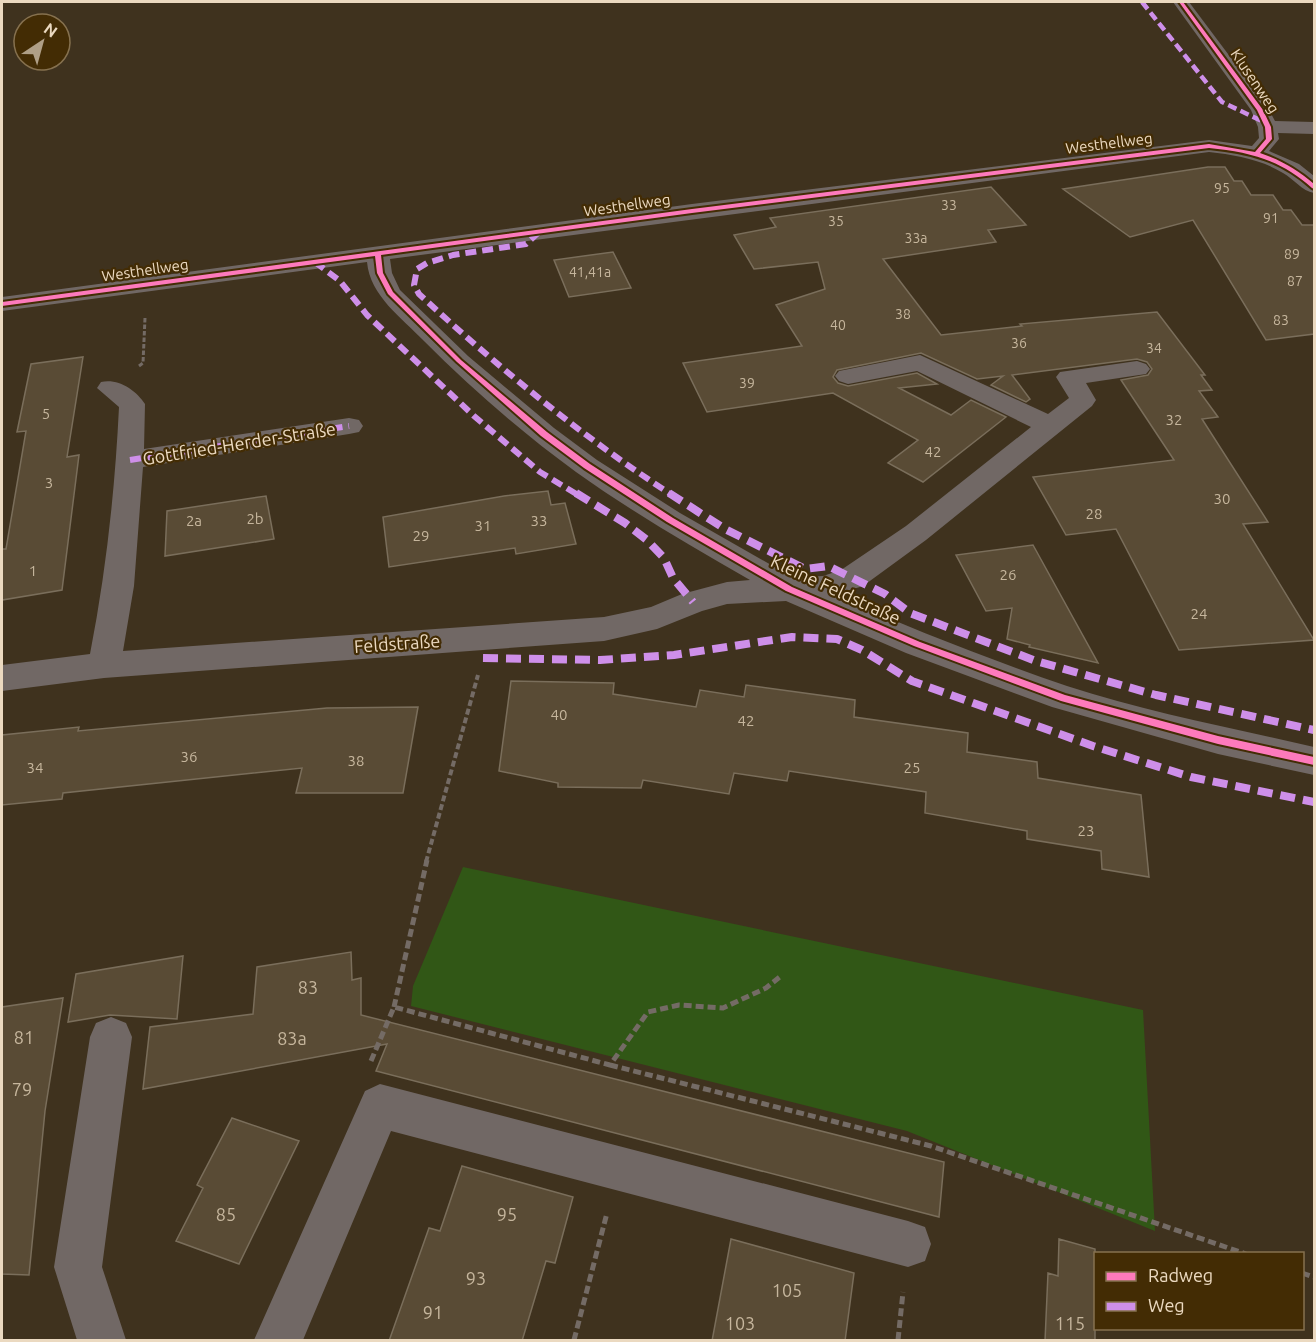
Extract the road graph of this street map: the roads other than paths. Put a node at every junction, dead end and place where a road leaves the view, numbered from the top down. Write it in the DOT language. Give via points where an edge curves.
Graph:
graph roads {
  1 [pos="1181,2"];
  2 [pos="1268,127"];
  3 [pos="1314,128"];
  4 [pos="1257,153"];
  5 [pos="1314,187"];
  6 [pos="378,253"];
  7 [pos="2,304"];
  8 [pos="1137,369"];
  9 [pos="848,376"];
  10 [pos="110,388"];
  11 [pos="1058,419"];
  12 [pos="349,426"];
  13 [pos="130,460"];
  14 [pos="789,589"];
  15 [pos="104,665"];
  16 [pos="2,678"];
  17 [pos="1314,760"];
  18 [pos="111,1037"];
  19 [pos="908,1244"];
  20 [pos="101,1341"];
  21 [pos="278,1341"];
  1 -- 2 [label="street, Klusenweg" via="1260,110"];
  2 -- 3 [label="street"];
  2 -- 4 [label="street, Klusenweg" via="1269,139"];
  4 -- 5 [label="street" via="1278,160"];
  4 -- 6 [label="street, Westhellweg" via="1209,146"];
  6 -- 7 [label="street, Westhellweg"];
  6 -- 14 [label="street, Kleine Feldstraße" via="380,273 390,293 459,361 544,434 670,520"];
  8 -- 11 [label="street, Kleine Feldstraße" via="1069,377 1083,400"];
  9 -- 11 [label="street" via="920,363"];
  10 -- 13 [label="street, Gottfried-Herder-Straße" via="132,404"];
  11 -- 14 [label="street, Kleine Feldstraße" via="916,533 852,578 824,587"];
  12 -- 13 [label="street, Gottfried-Herder-Straße"];
  13 -- 15 [label="street, Gottfried-Herder-Straße" via="119,586"];
  14 -- 15 [label="street, Feldstraße" via="727,593 657,617 604,629"];
  14 -- 17 [label="street, Kleine Feldstraße" via="917,644 1064,698 1218,740"];
  15 -- 16 [label="street, Feldstraße"];
  18 -- 20 [label="street" via="78,1267"];
  19 -- 21 [label="street" via="380,1106"];
}
